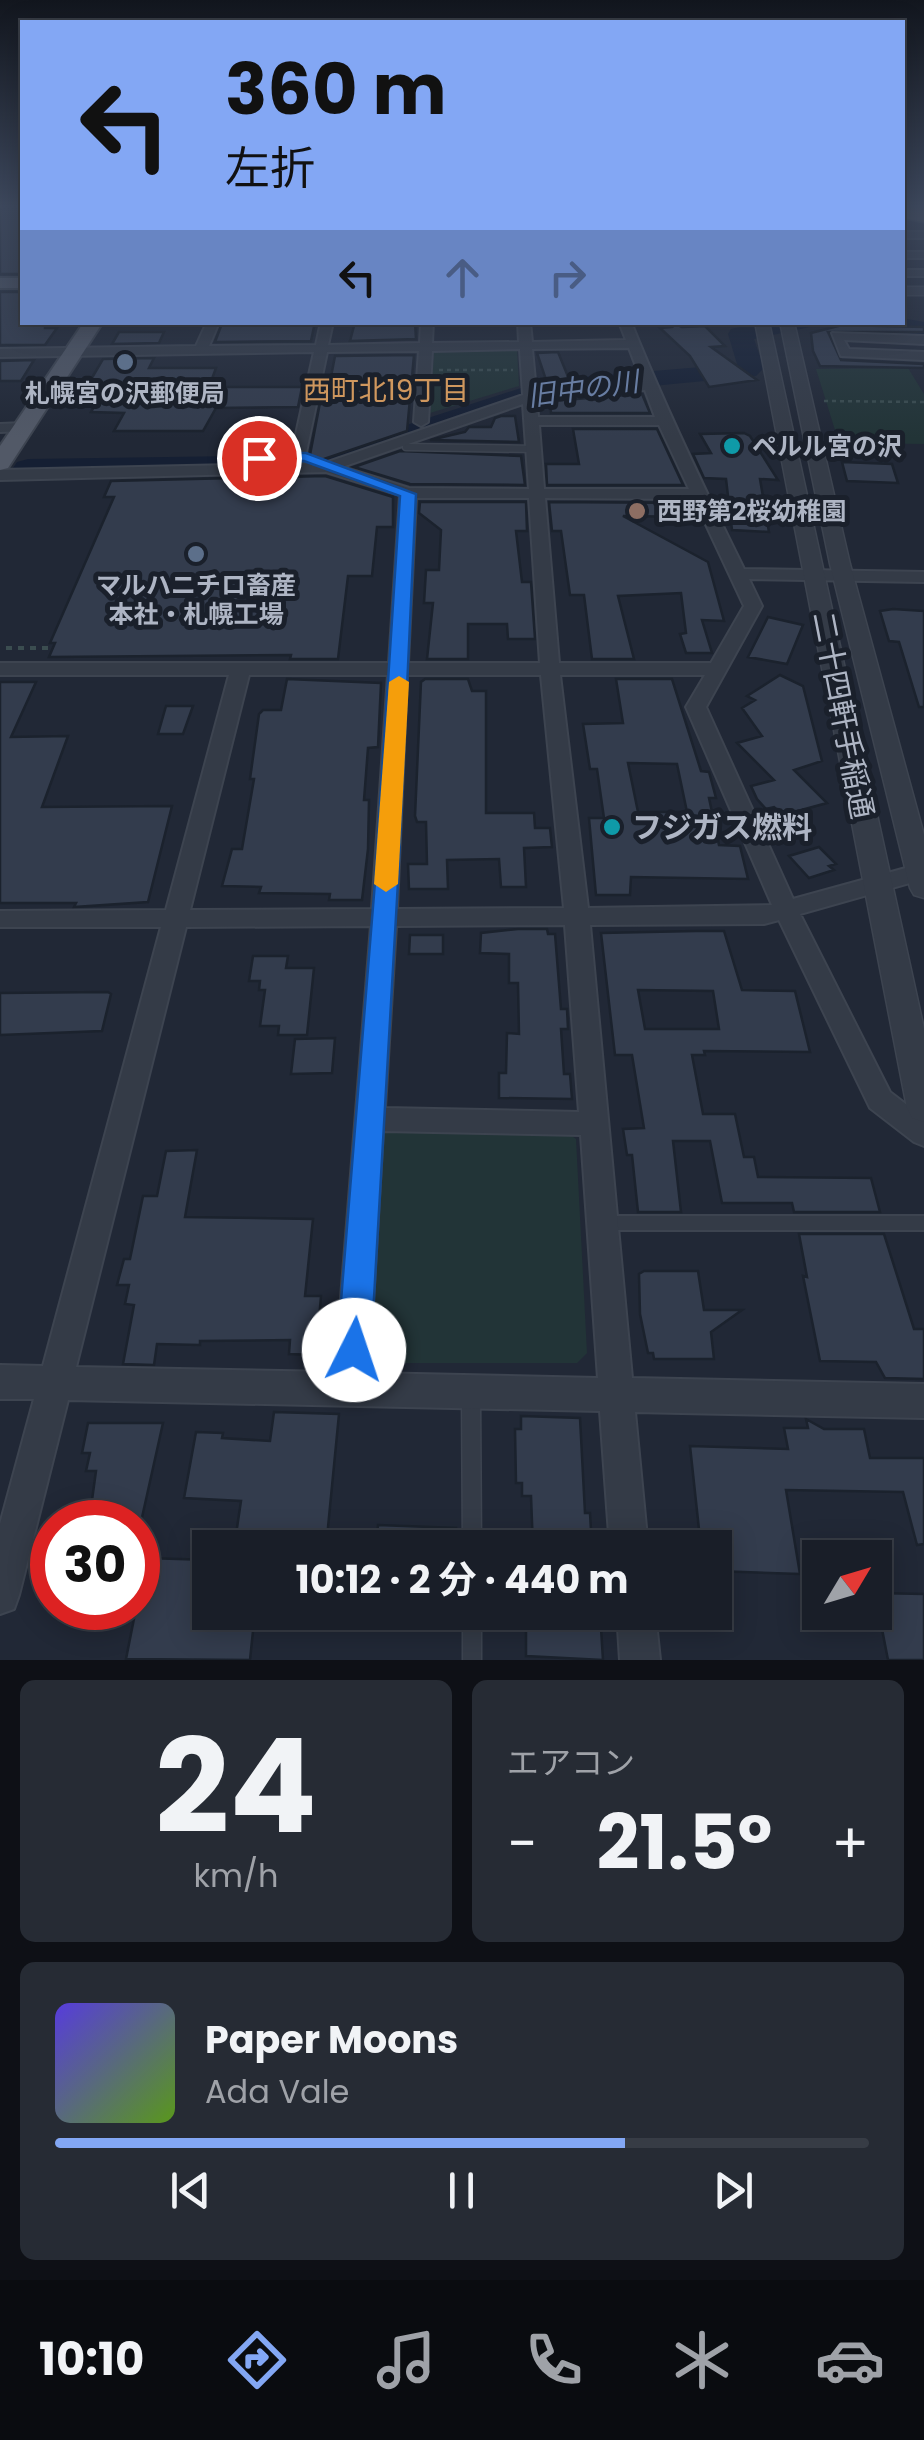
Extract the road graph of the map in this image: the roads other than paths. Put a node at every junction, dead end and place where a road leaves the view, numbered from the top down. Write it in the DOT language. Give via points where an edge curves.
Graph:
graph roads {
  1 [pos="92,325"];
  2 [pos="213,325"];
  3 [pos="326,325"];
  4 [pos="426,325"];
  5 [pos="524,325"];
  6 [pos="626,325"];
  7 [pos="762,327"];
  8 [pos="788,327"];
  9 [pos="924,340"];
  10 [pos="636,344"];
  11 [pos="526,346"];
  12 [pos="423,347"];
  13 [pos="320,348"];
  14 [pos="201,350"];
  15 [pos="75,352"];
  16 [pos="0,353"];
  17 [pos="924,356"];
  18 [pos="651,380"];
  19 [pos="530,398"];
  20 [pos="664,421"];
  21 [pos="420,422"];
  22 [pos="24,427"];
  23 [pos="0,428"];
  24 [pos="406,447"];
  25 [pos="534,449"];
  26 [pos="313,461"];
  27 [pos="1,466"];
  28 [pos="408,494"];
  29 [pos="536,494"];
  30 [pos="698,494"];
  31 [pos="738,574"];
  32 [pos="814,575"];
  33 [pos="844,576"];
  34 [pos="900,577"];
  35 [pos="924,577"];
  36 [pos="924,586"];
  37 [pos="0,669"];
  38 [pos="400,669"];
  39 [pos="550,669"];
  40 [pos="716,669"];
  41 [pos="240,670"];
  42 [pos="923,878"];
  43 [pos="878,886"];
  44 [pos="786,910"];
  45 [pos="577,917"];
  46 [pos="174,918"];
  47 [pos="384,918"];
  48 [pos="0,919"];
  49 [pos="924,1108"];
  50 [pos="370,1119"];
  51 [pos="593,1124"];
  52 [pos="924,1134"];
  53 [pos="924,1222"];
  54 [pos="601,1224"];
  55 [pos="0,1382"];
  56 [pos="55,1382"];
  57 [pos="351,1388"];
  58 [pos="471,1391"];
  59 [pos="614,1394"];
  60 [pos="924,1400"];
  61 [pos="472,1530"];
  62 [pos="628,1530"];
  63 [pos="0,1595"];
  64 [pos="472,1630"];
  65 [pos="638,1630"];
  66 [pos="472,1660"];
  67 [pos="640,1660"];
  1 -- 15 [label="main road"];
  2 -- 14 [label="street"];
  3 -- 13 [label="street"];
  4 -- 12 [label="street"];
  5 -- 11 [label="street"];
  6 -- 10 [label="street"];
  7 -- 32 [label="street, 二十四軒手稲通"];
  8 -- 33 [label="street, 二十四軒手稲通"];
  9 -- 17 [label="street" via="836,336 845,353"];
  10 -- 11 [label="street"];
  10 -- 18 [label="street"];
  11 -- 12 [label="street"];
  11 -- 19 [label="street"];
  12 -- 13 [label="street"];
  12 -- 21 [label="street"];
  13 -- 14 [label="street"];
  13 -- 26 [label="street"];
  14 -- 15 [label="street"];
  15 -- 16 [label="street"];
  15 -- 22 [label="main road"];
  18 -- 19 [label="street"];
  18 -- 20 [label="street"];
  19 -- 20 [label="street"];
  19 -- 21 [label="street"];
  19 -- 25 [label="street"];
  19 -- 26 [label="street"];
  20 -- 30 [label="street"];
  21 -- 26 [label="street"];
  22 -- 23 [label="street"];
  22 -- 27 [label="main road"];
  24 -- 25 [label="lane"];
  25 -- 29 [label="street"];
  26 -- 27 [label="street"];
  26 -- 27 [label="street"];
  26 -- 28 [label="street"];
  28 -- 29 [label="street"];
  28 -- 38 [label="street"];
  29 -- 30 [label="street"];
  29 -- 39 [label="street"];
  30 -- 31 [label="street"];
  31 -- 32 [label="street"];
  31 -- 40 [label="street" via="754,606"];
  32 -- 33 [label="street"];
  32 -- 43 [label="street, 二十四軒手稲通"];
  33 -- 34 [label="street"];
  33 -- 42 [label="street, 二十四軒手稲通"];
  34 -- 35 [label="street"];
  34 -- 36 [label="street"];
  37 -- 41 [label="street"];
  38 -- 39 [label="street"];
  38 -- 41 [label="street"];
  38 -- 47 [label="street"];
  39 -- 40 [label="street"];
  39 -- 45 [label="street"];
  40 -- 44 [label="street" via="696,707"];
  41 -- 46 [label="street"];
  42 -- 43 [label="street"];
  43 -- 44 [label="street"];
  43 -- 49 [label="street, 二十四軒手稲通"];
  44 -- 45 [label="street" via="764,916"];
  44 -- 52 [label="street" via="880,1100"];
  45 -- 47 [label="street"];
  45 -- 51 [label="street"];
  46 -- 47 [label="street"];
  46 -- 48 [label="street"];
  46 -- 56 [label="street"];
  47 -- 50 [label="street"];
  50 -- 51 [label="street"];
  50 -- 57 [label="street"];
  51 -- 54 [label="street"];
  53 -- 54 [label="lane"];
  54 -- 59 [label="street"];
  55 -- 56 [label="street"];
  56 -- 57 [label="street"];
  56 -- 63 [label="street"];
  57 -- 58 [label="street"];
  58 -- 59 [label="street"];
  58 -- 61 [label="lane"];
  59 -- 60 [label="street"];
  59 -- 62 [label="street"];
  64 -- 66 [label="lane"];
  65 -- 67 [label="street"];
}
